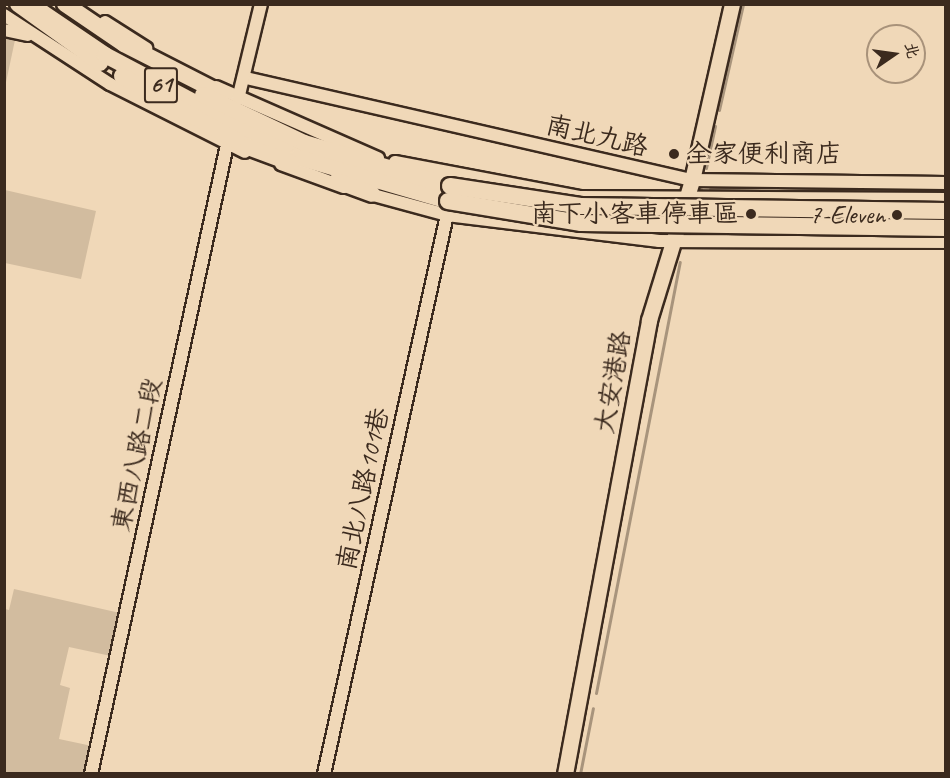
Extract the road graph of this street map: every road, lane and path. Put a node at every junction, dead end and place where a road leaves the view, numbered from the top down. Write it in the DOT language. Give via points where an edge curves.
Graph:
graph roads {
  1 [pos="18,4"];
  2 [pos="30,4"];
  3 [pos="50,4"];
  4 [pos="65,4"];
  5 [pos="78,4"];
  6 [pos="261,4"];
  7 [pos="732,4"];
  8 [pos="4,15"];
  9 [pos="4,30"];
  10 [pos="31,36"];
  11 [pos="246,78"];
  12 [pos="238,99"];
  13 [pos="227,145"];
  14 [pos="301,150"];
  15 [pos="372,157"];
  16 [pos="692,180"];
  17 [pos="945,183"];
  18 [pos="372,194"];
  19 [pos="683,197"];
  20 [pos="945,199"];
  21 [pos="448,201"];
  22 [pos="945,211"];
  23 [pos="945,228"];
  24 [pos="669,242"];
  25 [pos="945,242"];
  26 [pos="91,774"];
  27 [pos="324,774"];
  28 [pos="565,774"];
  1 -- 18 [label="highway" via="73,47 248,147"];
  2 -- 14 [label="highway, 61" via="105,56"];
  3 -- 14 [label="highway, 61" via="169,78"];
  4 -- 15 [label="highway" via="124,44 278,124"];
  5 -- 12 [label="street"];
  6 -- 11 [label="street"];
  7 -- 16 [label="main road, 大安港路"];
  8 -- 10 [label="street"];
  9 -- 10 [label="street"];
  10 -- 13 [label="street"];
  11 -- 12 [label="street"];
  11 -- 16 [label="street, 南北九路"];
  12 -- 15 [label="street"];
  13 -- 18 [label="street"];
  13 -- 26 [label="street, 東西八路二段"];
  14 -- 21 [label="highway, 61"];
  15 -- 19 [label="street" via="581,197"];
  16 -- 17 [label="street, 南北九路"];
  16 -- 19 [label="main road, 大安港路"];
  18 -- 21 [label="street"];
  19 -- 20 [label="street"];
  19 -- 24 [label="main road, 大安港路"];
  21 -- 22 [label="highway, 61, bridge"];
  21 -- 23 [label="highway, 61, bridge" via="581,223"];
  21 -- 24 [label="street"];
  21 -- 27 [label="street, 南北八路101巷"];
  24 -- 25 [label="street"];
  24 -- 28 [label="main road, 大安港路" via="649,320"];
}
